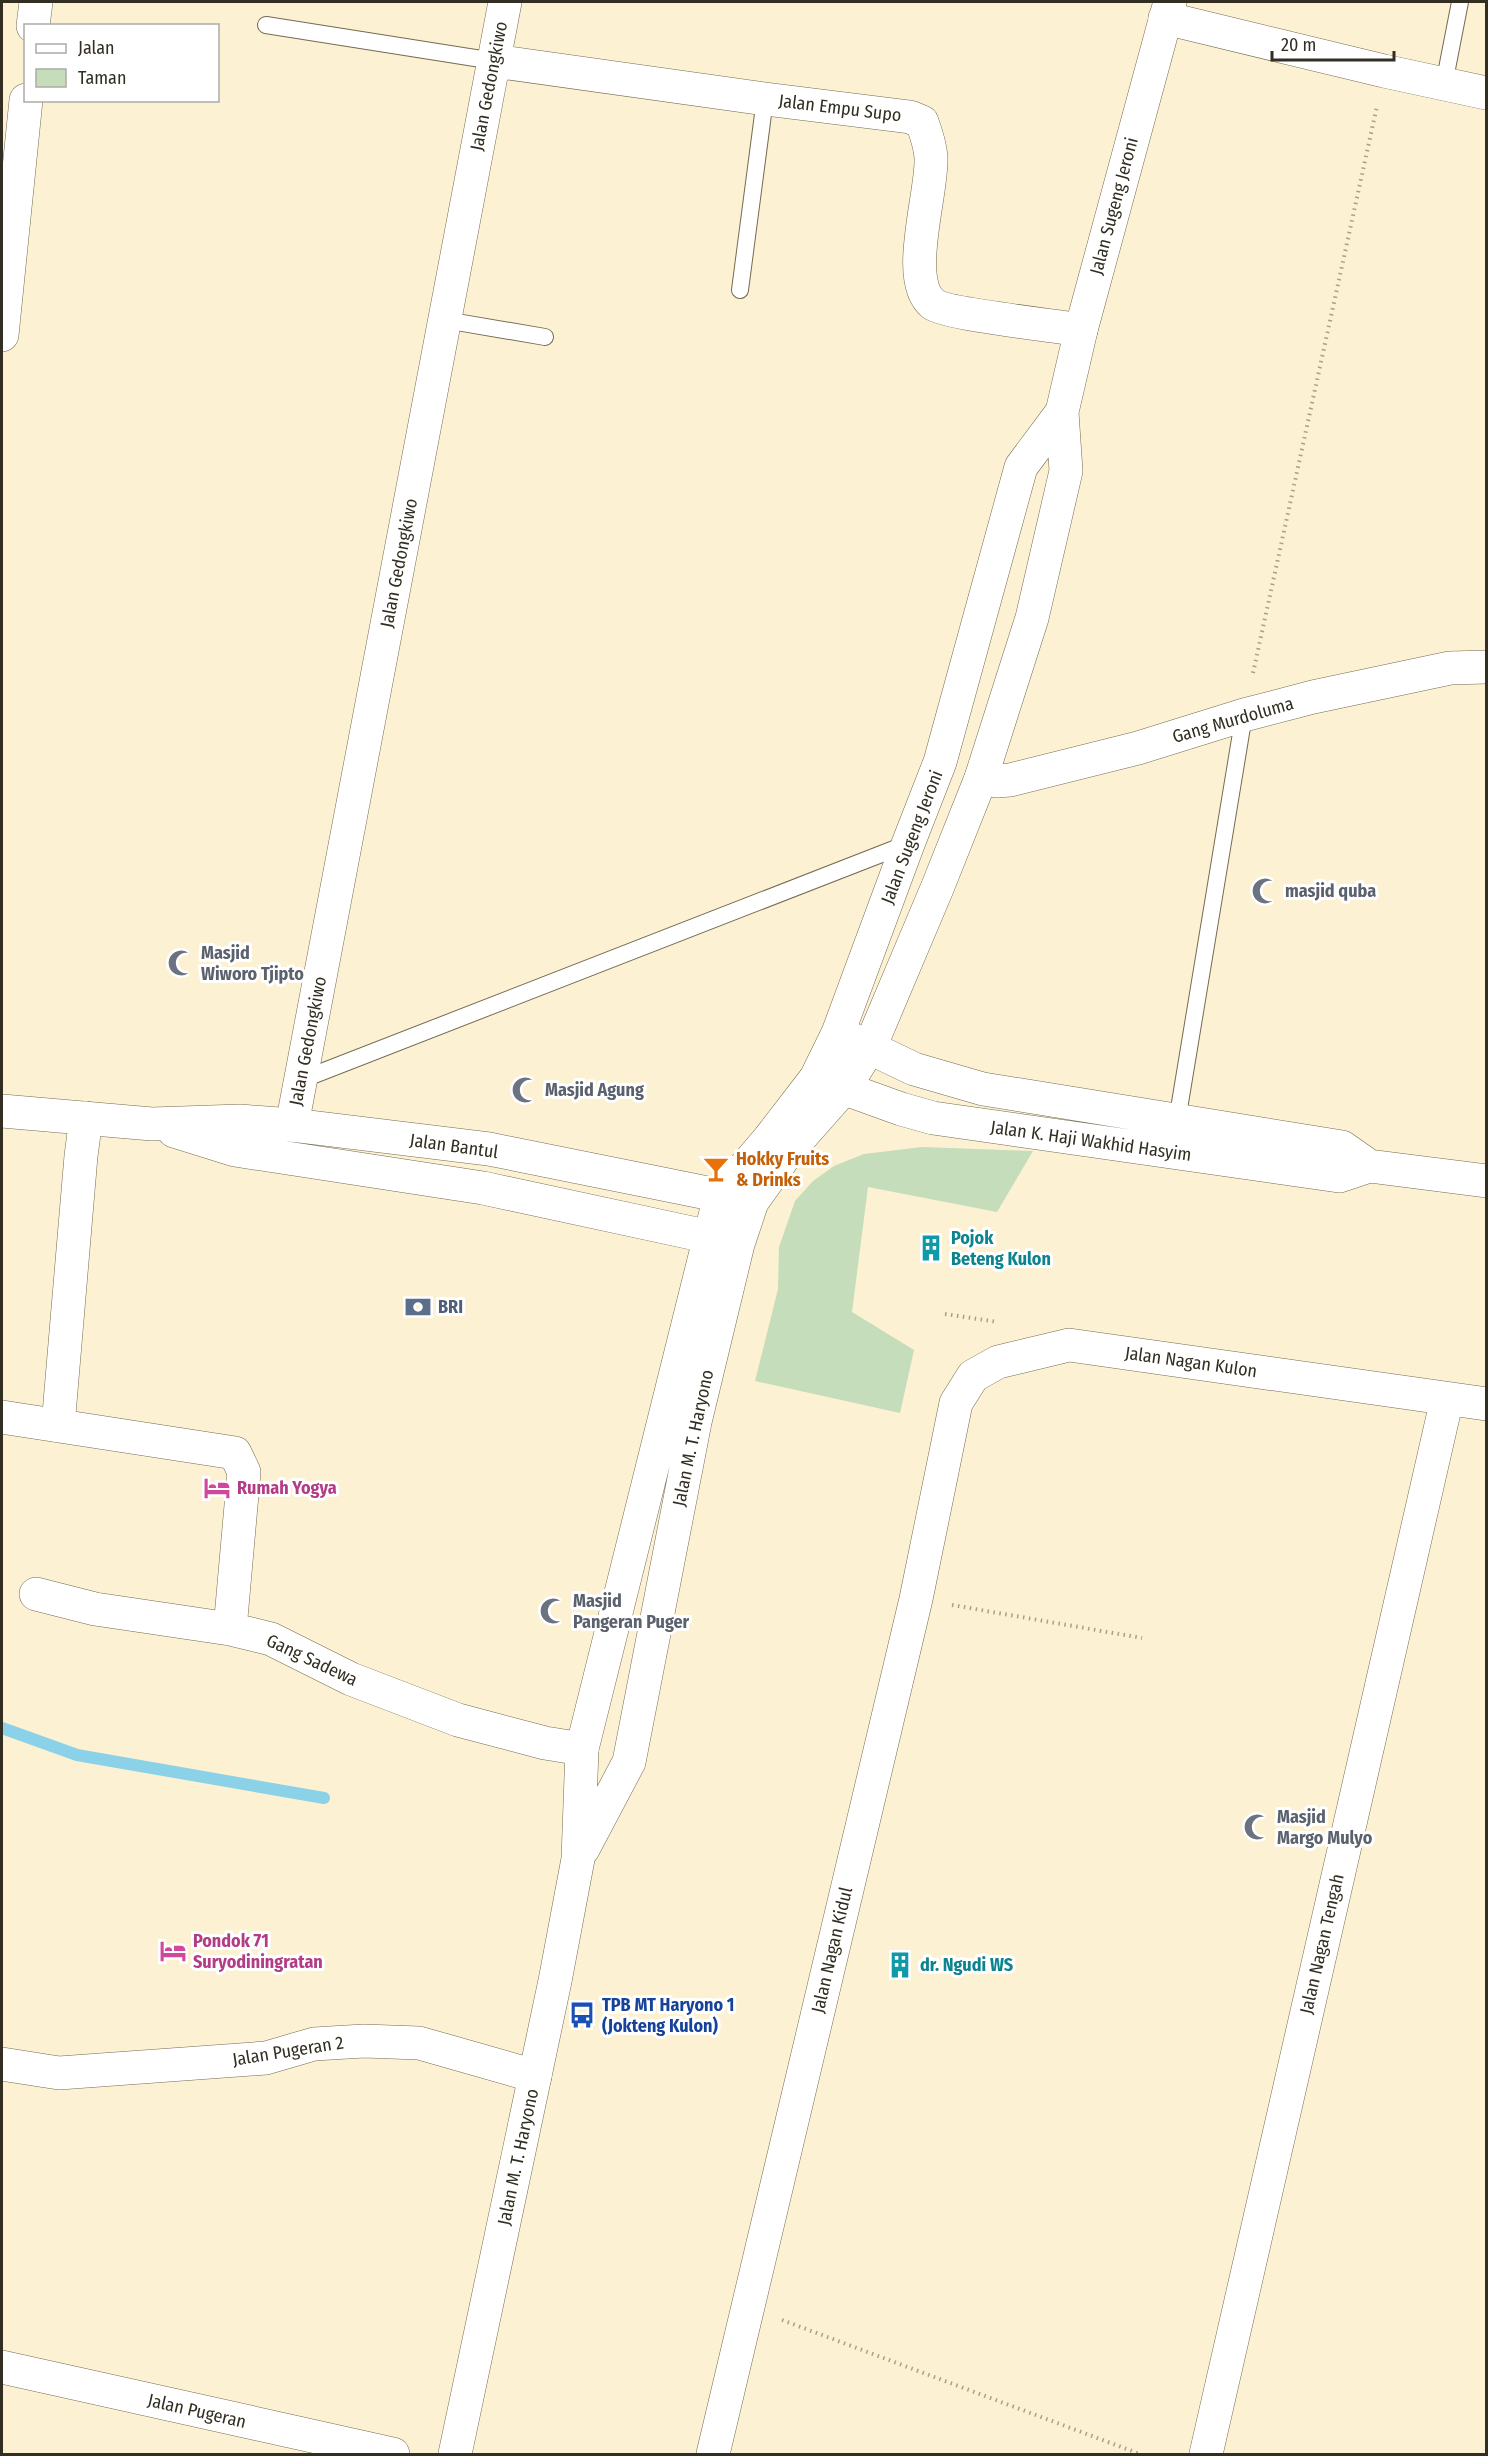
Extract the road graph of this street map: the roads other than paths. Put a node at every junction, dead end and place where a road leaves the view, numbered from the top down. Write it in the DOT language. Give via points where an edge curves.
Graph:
graph roads {
  1 [pos="36,2"];
  2 [pos="505,2"];
  3 [pos="1460,2"];
  4 [pos="1167,10"];
  5 [pos="33,24"];
  6 [pos="267,25"];
  7 [pos="494,61"];
  8 [pos="1444,84"];
  9 [pos="1486,93"];
  10 [pos="765,99"];
  11 [pos="26,102"];
  12 [pos="5,279"];
  13 [pos="741,290"];
  14 [pos="445,320"];
  15 [pos="1081,330"];
  16 [pos="2,335"];
  17 [pos="545,336"];
  18 [pos="1062,412"];
  19 [pos="1486,667"];
  20 [pos="1244,715"];
  21 [pos="981,778"];
  22 [pos="908,844"];
  23 [pos="838,1033"];
  24 [pos="870,1047"];
  25 [pos="301,1080"];
  26 [pos="830,1083"];
  27 [pos="2,1111"];
  28 [pos="86,1118"];
  29 [pos="1177,1121"];
  30 [pos="152,1124"];
  31 [pos="292,1125"];
  32 [pos="1369,1166"];
  33 [pos="1486,1181"];
  34 [pos="720,1196"];
  35 [pos="752,1202"];
  36 [pos="723,1240"];
  37 [pos="1447,1399"];
  38 [pos="1486,1404"];
  39 [pos="2,1417"];
  40 [pos="58,1426"];
  41 [pos="946,1444"];
  42 [pos="36,1594"];
  43 [pos="230,1629"];
  44 [pos="582,1749"];
  45 [pos="578,1859"];
  46 [pos="2,2064"];
  47 [pos="535,2076"];
  48 [pos="2,2367"];
  49 [pos="393,2454"];
  50 [pos="455,2454"];
  51 [pos="713,2454"];
  52 [pos="1206,2454"];
  1 -- 5 [label="street"];
  2 -- 7 [label="street, Jalan Gedongkiwo"];
  3 -- 8 [label="lane"];
  4 -- 8 [label="street"];
  4 -- 15 [label="street, Jalan Sugeng Jeroni"];
  6 -- 7 [label="lane"];
  7 -- 10 [label="street, Jalan Empu Supo"];
  7 -- 14 [label="street, Jalan Gedongkiwo"];
  8 -- 9 [label="street"];
  10 -- 13 [label="lane"];
  10 -- 15 [label="street, Jalan Empu Supo" via="872,111 922,122 931,158 921,287 933,305"];
  11 -- 12 [label="street"];
  12 -- 16 [label="street"];
  14 -- 17 [label="lane"];
  14 -- 25 [label="street, Jalan Gedongkiwo"];
  15 -- 18 [label="street, Jalan Sugeng Jeroni"];
  18 -- 21 [label="street, Jalan Sugeng Jeroni" via="1066,471 1032,618"];
  18 -- 22 [label="street, Jalan Sugeng Jeroni" via="1021,467 940,762"];
  19 -- 20 [label="street, Gang Murdoluma" via="1450,668"];
  20 -- 21 [label="street, Gang Murdoluma" via="1138,748 1010,780"];
  20 -- 29 [label="lane"];
  21 -- 24 [label="street, Jalan Sugeng Jeroni"];
  22 -- 23 [label="street, Jalan Sugeng Jeroni"];
  22 -- 25 [label="lane"];
  23 -- 24 [label="street, Jalan K. Haji Wakhid Hasyim"];
  23 -- 26 [label="street, Jalan Sugeng Jeroni"];
  24 -- 26 [label="street, Jalan M. T. Haryono"];
  24 -- 29 [label="street, Jalan K. Haji Wakhid Hasyim" via="914,1070 983,1089"];
  25 -- 31 [label="street, Jalan Gedongkiwo"];
  26 -- 32 [label="street, Jalan K. Haji Wakhid Hasyim" via="901,1109 975,1125 1339,1176"];
  26 -- 34 [label="street, Jalan Sugeng Jeroni" via="769,1139"];
  26 -- 35 [label="street, Jalan M. T. Haryono"];
  27 -- 28 [label="street, Jalan Bantul"];
  28 -- 30 [label="street, Jalan Bantul"];
  28 -- 40 [label="street"];
  29 -- 32 [label="street, Jalan K. Haji Wakhid Hasyim" via="1342,1147"];
  30 -- 31 [label="street, Jalan Bantul" via="240,1121"];
  30 -- 36 [label="street, Jalan Bantul" via="235,1150 483,1188"];
  31 -- 34 [label="street, Jalan Bantul" via="489,1149"];
  32 -- 33 [label="street, Jalan K. Haji Wakhid Hasyim"];
  34 -- 35 [label="street, Jalan Bantul"];
  34 -- 36 [label="street, Jalan Sugeng Jeroni"];
  35 -- 36 [label="street, Jalan M. T. Haryono"];
  36 -- 44 [label="street, Jalan M. T. Haryono"];
  36 -- 45 [label="street, Jalan M. T. Haryono" via="695,1422 628,1762"];
  37 -- 38 [label="street, Jalan Nagan Kulon"];
  37 -- 41 [label="street, Jalan Nagan Kulon" via="1069,1345 998,1362 974,1376 956,1403"];
  37 -- 52 [label="street, Jalan Nagan Tengah"];
  39 -- 40 [label="street"];
  40 -- 43 [label="street" via="234,1453 244,1472"];
  41 -- 51 [label="street, Jalan Nagan Kidul" via="916,1599"];
  42 -- 43 [label="street, Gang Sadewa" via="95,1609"];
  43 -- 44 [label="street, Gang Sadewa" via="271,1639 351,1679 458,1720"];
  44 -- 45 [label="street, Jalan M. T. Haryono"];
  45 -- 47 [label="street, Jalan M. T. Haryono"];
  46 -- 47 [label="street, Jalan Pugeran 2" via="59,2073 267,2058 314,2043 364,2041 419,2043"];
  47 -- 50 [label="street, Jalan M. T. Haryono"];
  48 -- 49 [label="street, Jalan Pugeran"];
}
